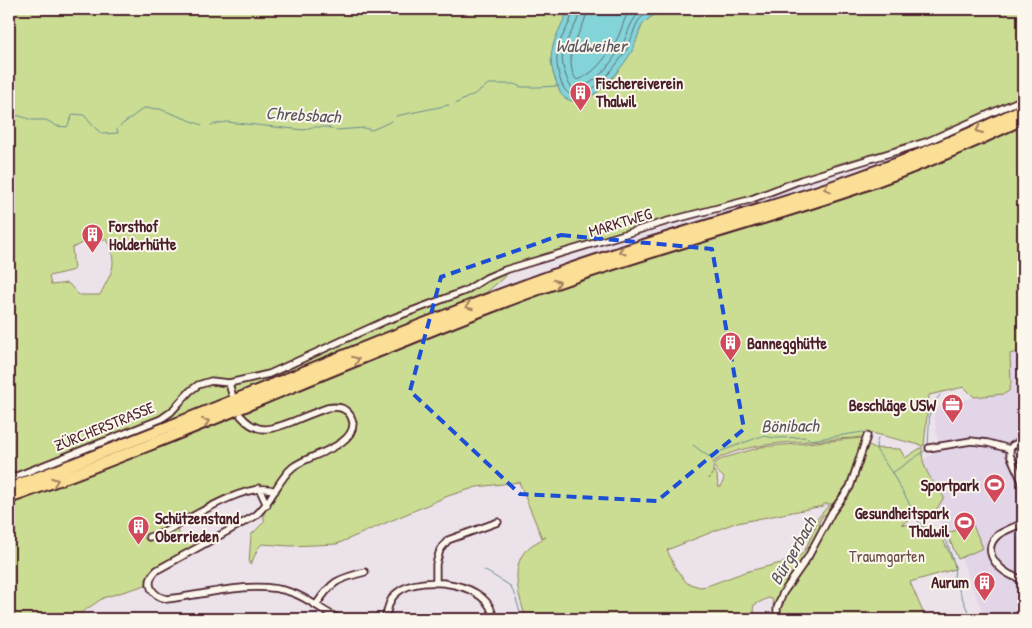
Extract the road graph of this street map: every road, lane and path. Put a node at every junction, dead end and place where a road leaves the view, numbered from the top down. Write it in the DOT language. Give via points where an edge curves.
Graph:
graph roads {
  1 [pos="1023,99"];
  2 [pos="1023,109"];
  3 [pos="1023,119"];
  4 [pos="229,383"];
  5 [pos="232,394"];
  6 [pos="242,416"];
  7 [pos="867,436"];
  8 [pos="1023,440"];
  9 [pos="929,448"];
  10 [pos="1010,449"];
  11 [pos="9,479"];
  12 [pos="1023,484"];
  13 [pos="9,488"];
  14 [pos="260,488"];
  15 [pos="275,491"];
  16 [pos="9,498"];
  17 [pos="267,505"];
  18 [pos="498,522"];
  19 [pos="1023,523"];
  20 [pos="149,537"];
  21 [pos="364,572"];
  22 [pos="1023,579"];
  23 [pos="436,583"];
  24 [pos="316,605"];
  25 [pos="330,617"];
  26 [pos="340,619"];
  27 [pos="384,619"];
  28 [pos="493,619"];
  29 [pos="780,619"];
  1 -- 4 [label="street, MARKTWEG" via="926,142 801,180 749,200 668,221 492,275 464,291 385,321 269,374"];
  2 -- 13 [label="highway, one-way" via="935,149 858,178 613,254 508,291"];
  16 -- 3 [label="highway, one-way" via="494,306 621,261 859,187"];
  4 -- 5 [label="street"];
  4 -- 11 [label="street, ZÜRCHERSTRASSE" via="198,385 161,419"];
  6 -- 15 [label="street" via="248,424 268,430 336,406 344,408 353,422 352,430 342,442 294,466"];
  7 -- 29 [label="street" via="850,487 783,593 777,608"];
  8 -- 10 [label="street"];
  9 -- 10 [label="street" via="971,441"];
  10 -- 12 [label="street"];
  14 -- 15 [label="street"];
  14 -- 17 [label="street"];
  14 -- 20 [label="street" via="235,495 164,534"];
  15 -- 17 [label="street"];
  17 -- 24 [label="street" via="246,522 153,573 150,583 153,593 168,599 260,587 292,593"];
  18 -- 23 [label="street" via="448,540 440,550 436,564"];
  19 -- 22 [label="street" via="999,535 991,550 1004,572"];
  21 -- 24 [label="street" via="336,582"];
  23 -- 27 [label="street" via="414,585 399,591 390,602"];
  23 -- 28 [label="street" via="455,585 479,595 490,606"];
  24 -- 25 [label="street"];
  25 -- 26 [label="street"];
}
